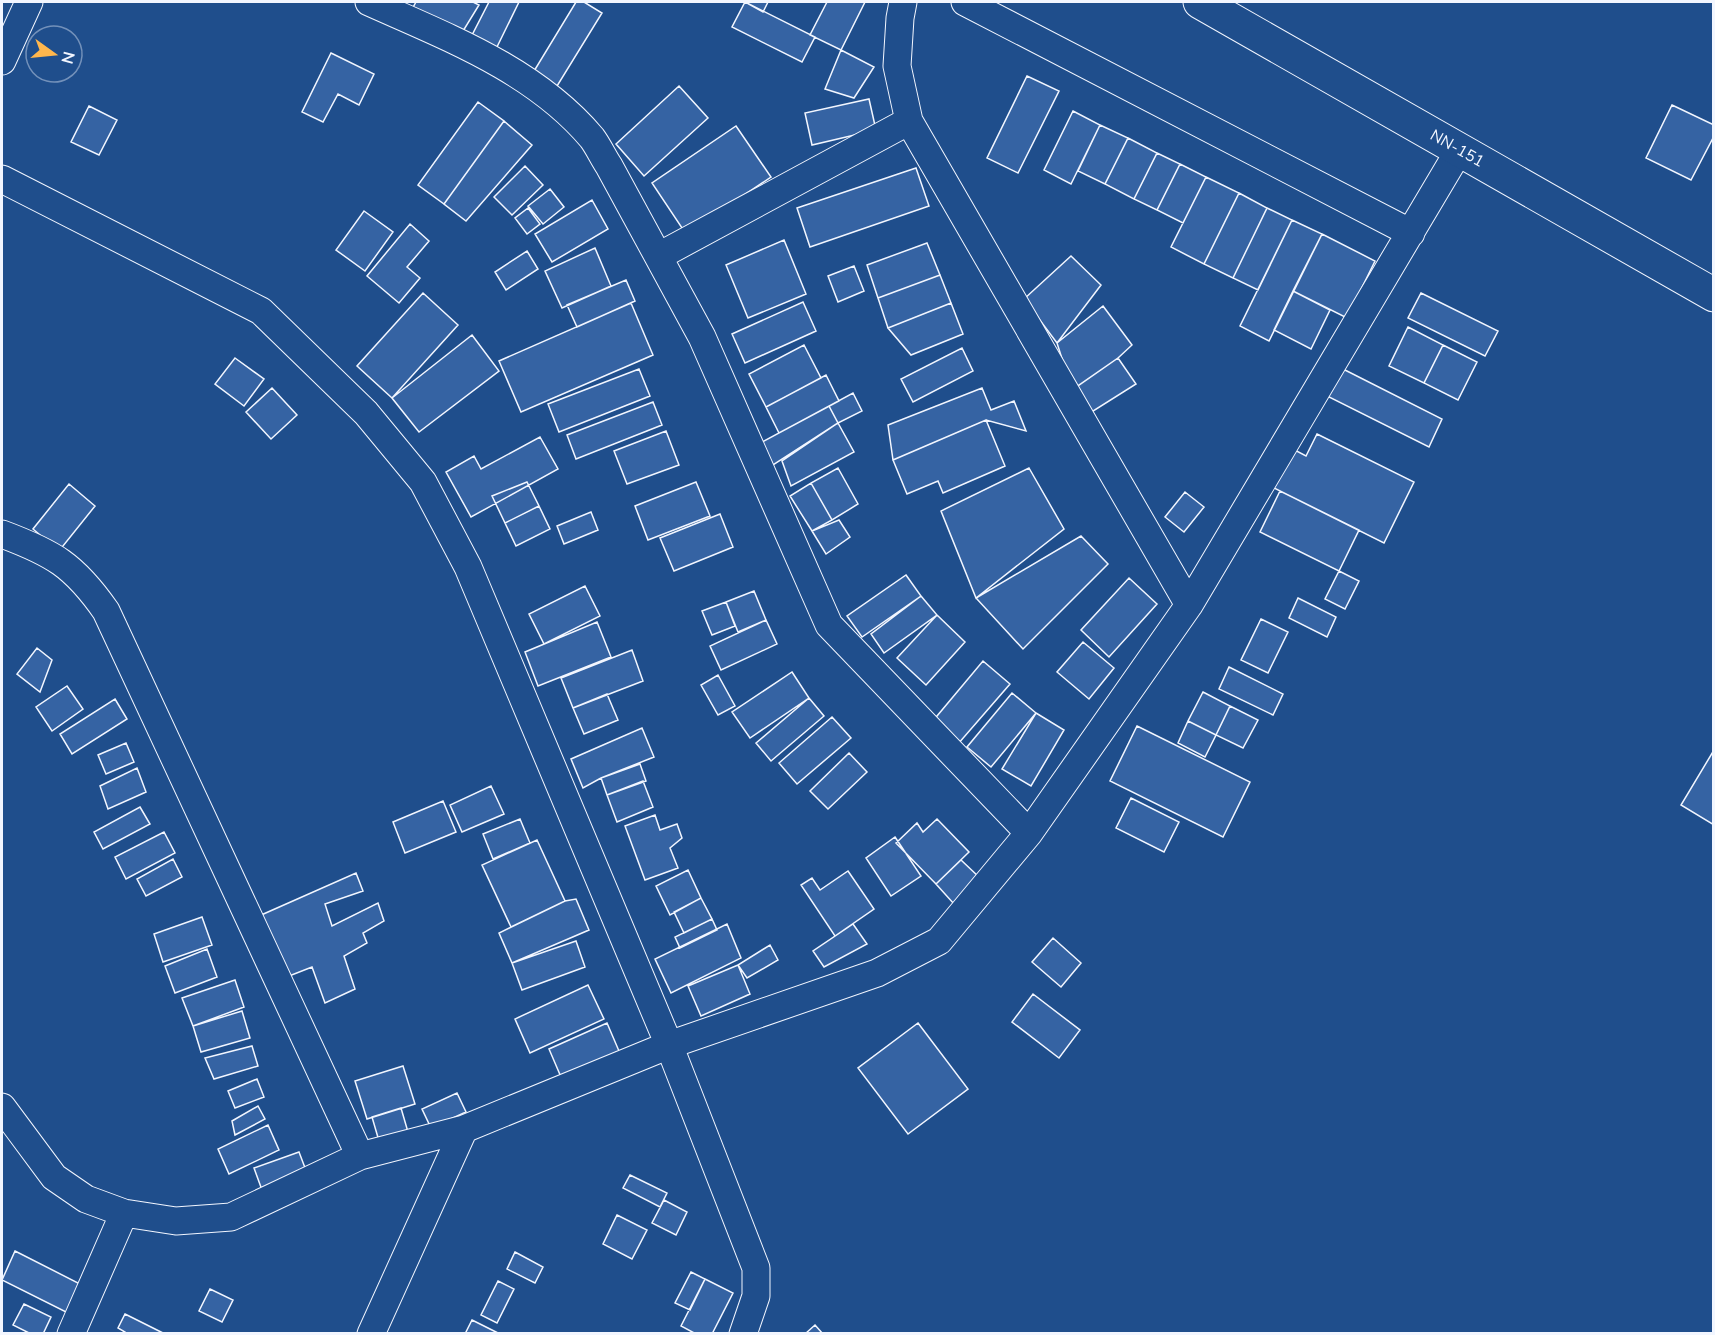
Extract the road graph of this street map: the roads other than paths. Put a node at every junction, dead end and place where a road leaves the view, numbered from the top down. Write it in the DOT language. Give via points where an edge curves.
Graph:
graph roads {
  1 [pos="29,2"];
  2 [pos="369,2"];
  3 [pos="903,2"];
  4 [pos="965,2"];
  5 [pos="1200,2"];
  6 [pos="2,61"];
  7 [pos="909,121"];
  8 [pos="1460,149"];
  9 [pos="2,179"];
  10 [pos="1411,233"];
  11 [pos="658,256"];
  12 [pos="1713,295"];
  13 [pos="2,534"];
  14 [pos="1189,605"];
  15 [pos="1029,833"];
  16 [pos="669,1045"];
  17 [pos="2,1107"];
  18 [pos="464,1129"];
  19 [pos="360,1156"];
  20 [pos="124,1213"];
  21 [pos="71,1334"];
  22 [pos="371,1334"];
  23 [pos="743,1334"];
  1 -- 6 [label="street"];
  2 -- 11 [label="street" via="508,68 560,106 592,139"];
  3 -- 7 [label="street" via="897,66"];
  4 -- 10 [label="street"];
  5 -- 8 [label="street, NN-151 / NN-151"];
  7 -- 11 [label="street"];
  7 -- 14 [label="street"];
  8 -- 10 [label="street"];
  8 -- 12 [label="street, NN-151 / NN-151"];
  9 -- 16 [label="street" via="261,311 366,413 423,482 468,567"];
  10 -- 14 [label="street"];
  11 -- 15 [label="street" via="702,337 829,625"];
  13 -- 19 [label="street" via="55,557 90,587 106,611"];
  14 -- 15 [label="street"];
  15 -- 16 [label="street" via="939,941 877,973"];
  16 -- 18 [label="street"];
  16 -- 23 [label="street" via="756,1268 756,1296"];
  17 -- 20 [label="street" via="54,1178 86,1199"];
  18 -- 19 [label="street"];
  18 -- 22 [label="street"];
  19 -- 20 [label="street" via="231,1217 176,1221"];
  20 -- 21 [label="street"];
}
